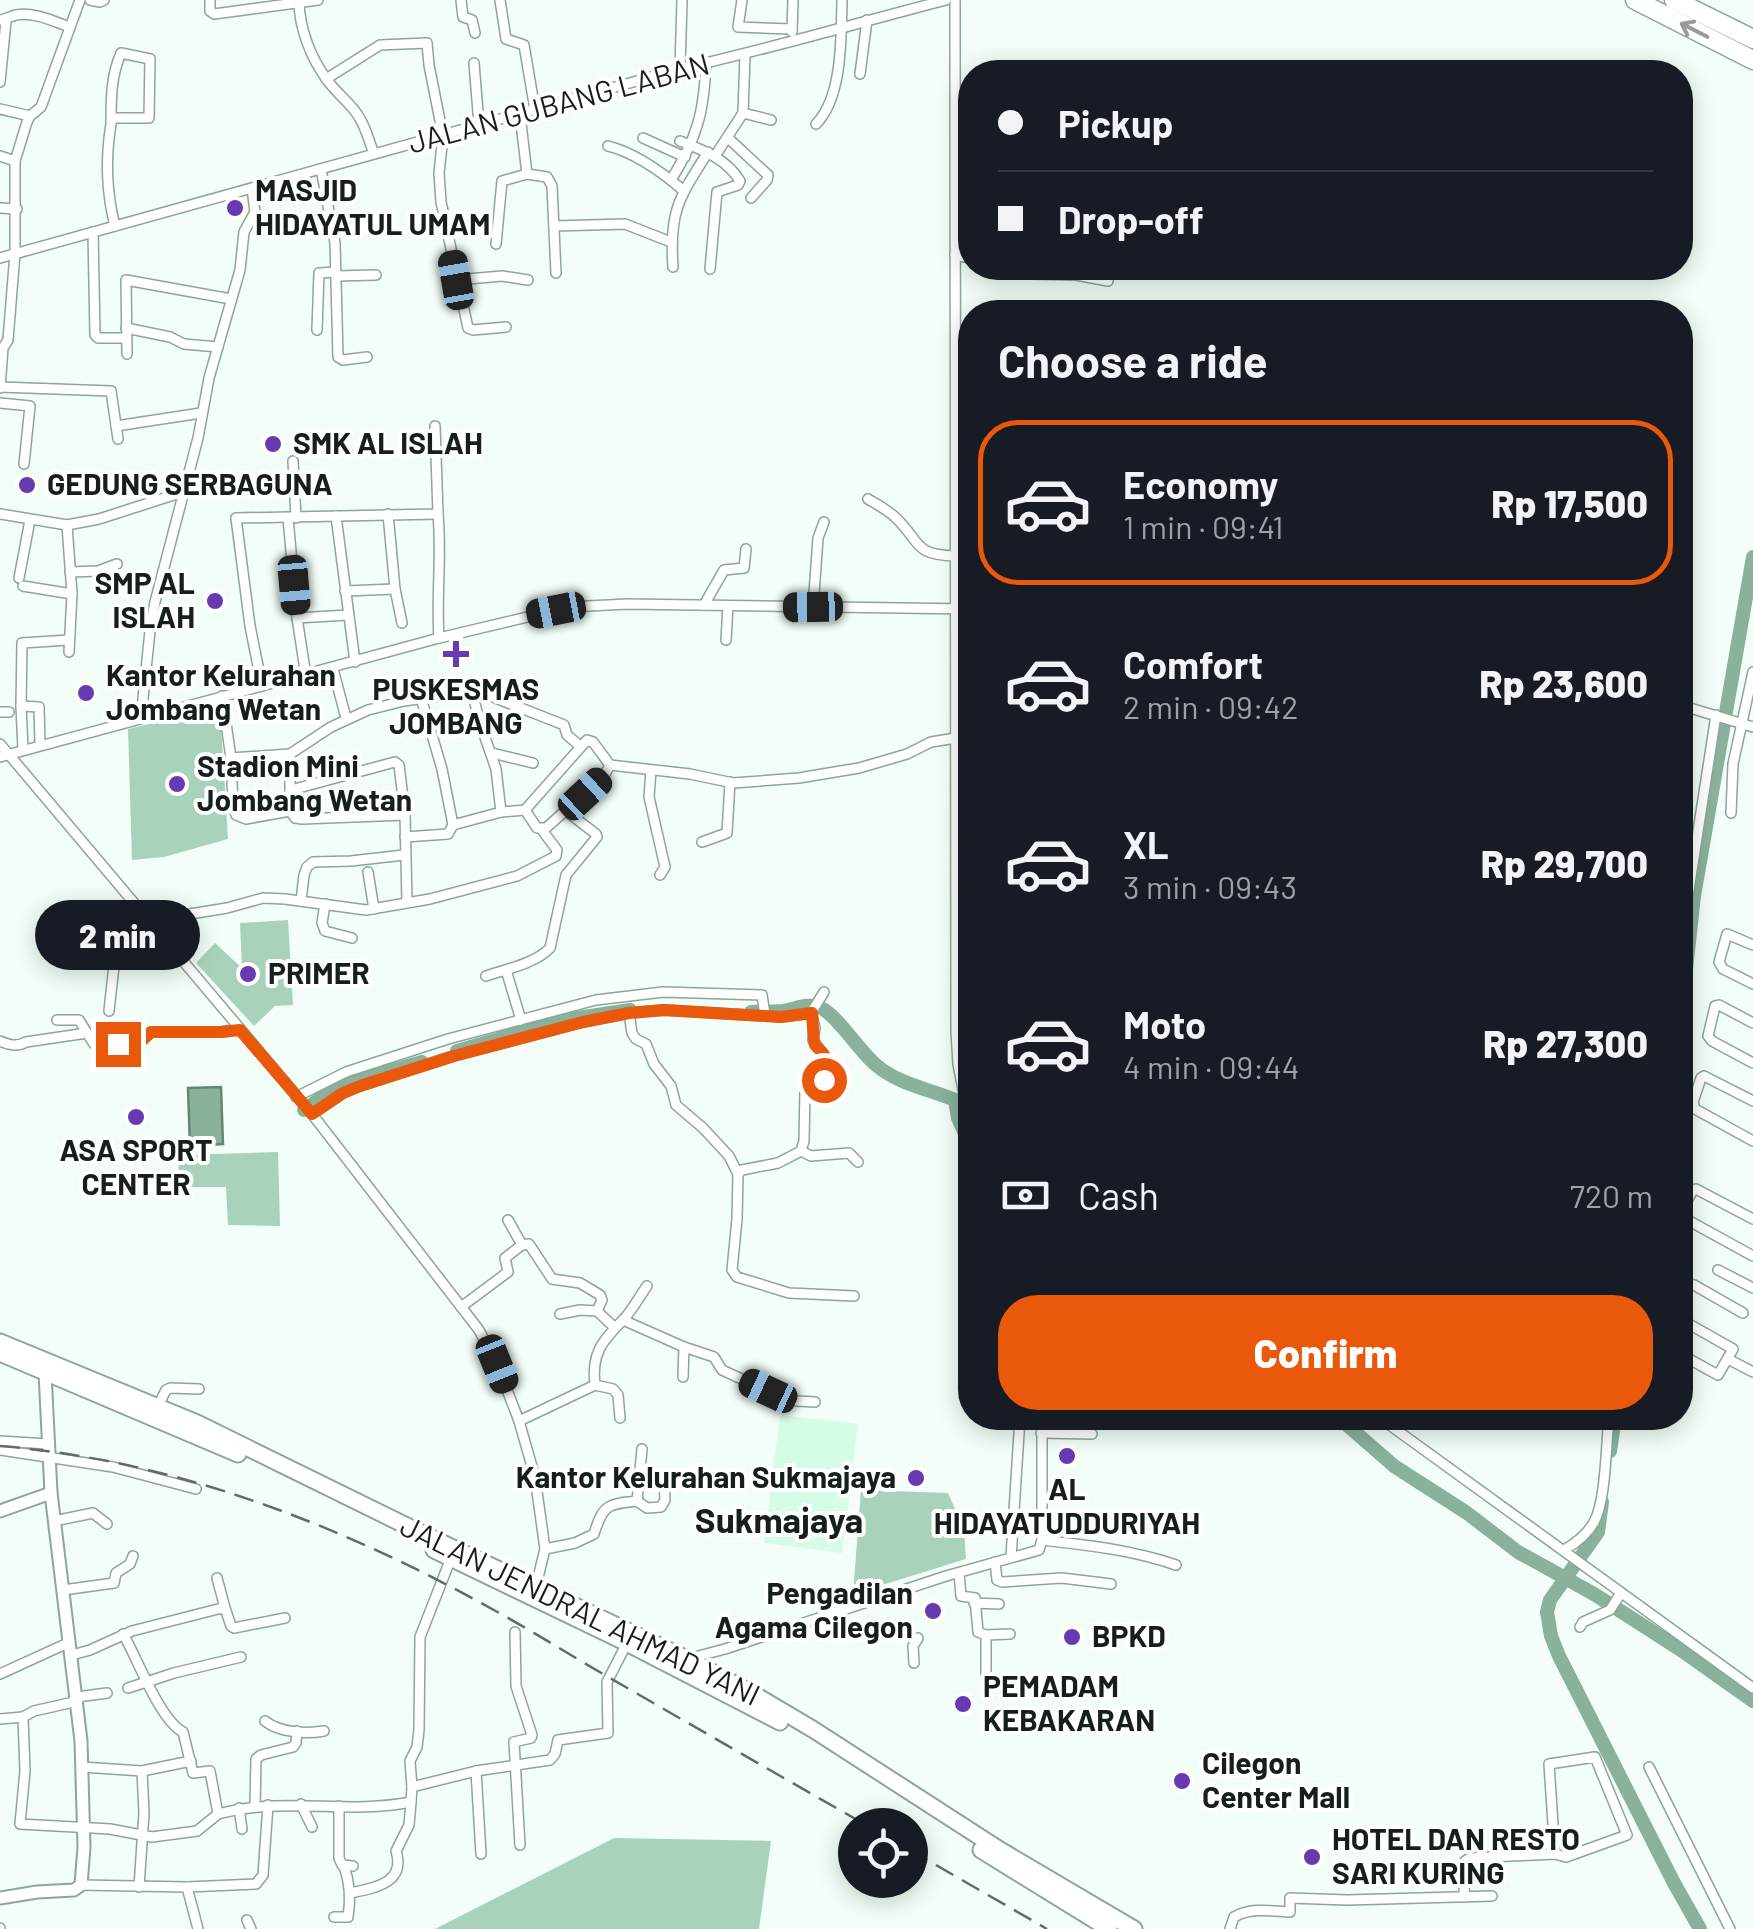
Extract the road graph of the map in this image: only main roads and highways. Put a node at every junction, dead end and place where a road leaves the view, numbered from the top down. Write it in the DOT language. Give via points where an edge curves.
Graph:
graph roads {
  1 [pos="1635,0"];
  2 [pos="1674,0"];
  3 [pos="1753,38"];
  4 [pos="1753,60"];
  5 [pos="0,1342"];
  6 [pos="0,1354"];
  7 [pos="48,1367"];
  8 [pos="1109,1929"];
  9 [pos="1134,1929"];
  4 -- 1 [label="highway, one-way"];
  2 -- 3 [label="highway"];
  5 -- 7 [label="highway, JALAN JENDRAL AHMAD YANI"];
  6 -- 7 [label="highway, JALAN JENDRAL AHMAD YANI"];
  7 -- 8 [label="highway, JALAN JENDRAL AHMAD YANI" via="765,1713"];
  7 -- 9 [label="highway, JALAN JENDRAL AHMAD YANI" via="158,1406 687,1659"];
}
